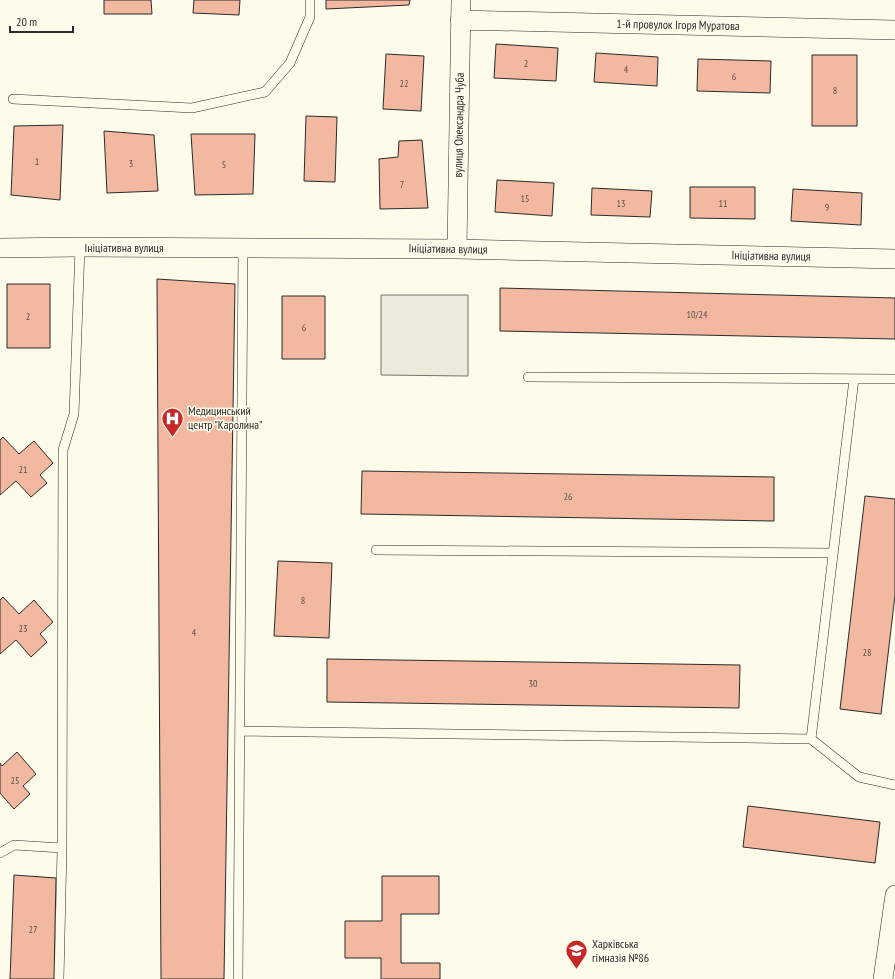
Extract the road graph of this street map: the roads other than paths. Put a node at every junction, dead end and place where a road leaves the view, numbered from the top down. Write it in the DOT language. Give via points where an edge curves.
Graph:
graph roads {
  1 [pos="310,0"];
  2 [pos="461,0"];
  3 [pos="460,20"];
  4 [pos="895,30"];
  5 [pos="13,99"];
  6 [pos="80,247"];
  7 [pos="0,248"];
  8 [pos="243,248"];
  9 [pos="457,249"];
  10 [pos="895,259"];
  11 [pos="528,377"];
  12 [pos="854,379"];
  13 [pos="895,379"];
  14 [pos="376,550"];
  15 [pos="833,553"];
  16 [pos="240,731"];
  17 [pos="811,739"];
  18 [pos="895,785"];
  19 [pos="62,848"];
  20 [pos="0,853"];
  21 [pos="895,895"];
  22 [pos="59,979"];
  23 [pos="238,979"];
  24 [pos="883,979"];
  1 -- 5 [label="lane" via="310,17 290,63 264,92 192,108"];
  2 -- 3 [label="street, вулиця Олександра Чуба"];
  3 -- 4 [label="street, 1-й провулок Ігоря Муратова"];
  3 -- 9 [label="street, вулиця Олександра Чуба"];
  6 -- 7 [label="street, Ініціативна вулиця"];
  6 -- 8 [label="street, Ініціативна вулиця"];
  6 -- 19 [label="lane" via="74,414 63,450"];
  8 -- 9 [label="street, Ініціативна вулиця"];
  8 -- 16 [label="lane"];
  9 -- 10 [label="street, Ініціативна вулиця"];
  11 -- 12 [label="lane"];
  12 -- 13 [label="lane"];
  12 -- 15 [label="lane"];
  14 -- 15 [label="lane"];
  15 -- 17 [label="lane"];
  16 -- 17 [label="lane"];
  16 -- 23 [label="lane"];
  17 -- 18 [label="lane" via="859,777"];
  19 -- 20 [label="lane" via="14,844"];
  19 -- 22 [label="lane"];
  21 -- 24 [label="street"];
}
